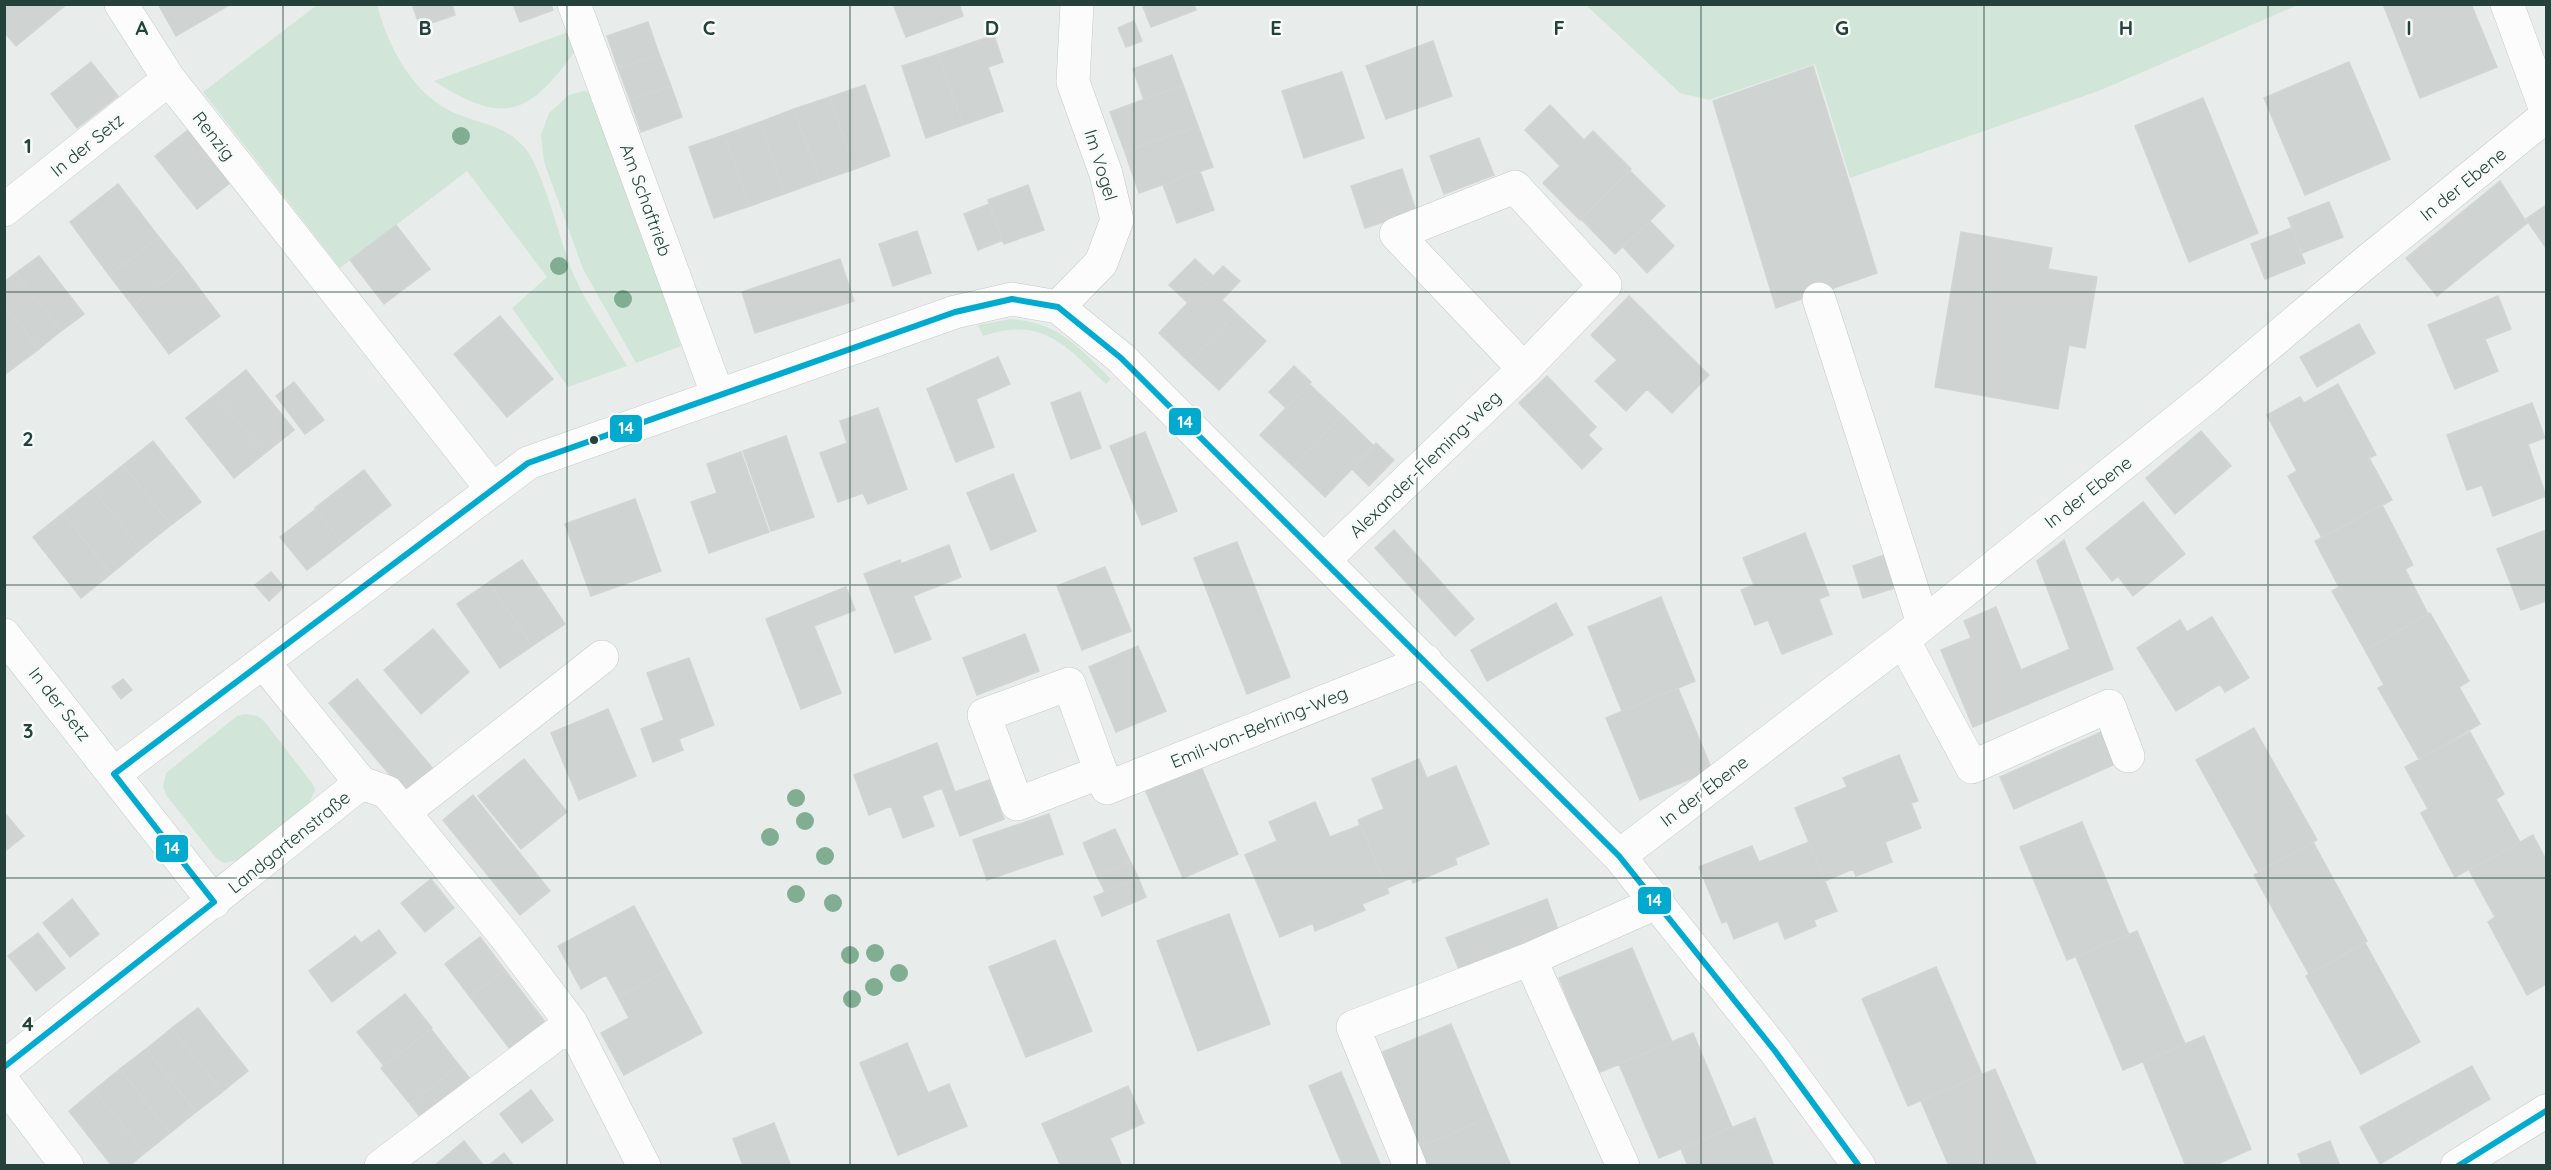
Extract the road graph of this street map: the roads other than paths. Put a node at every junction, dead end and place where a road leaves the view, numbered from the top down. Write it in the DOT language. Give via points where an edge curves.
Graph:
graph roads {
  1 [pos="121,4"];
  2 [pos="574,4"];
  3 [pos="1077,4"];
  4 [pos="2507,4"];
  5 [pos="169,79"];
  6 [pos="2547,110"];
  7 [pos="2547,116"];
  8 [pos="4,210"];
  9 [pos="1819,299"];
  10 [pos="1058,307"];
  11 [pos="1524,369"];
  12 [pos="718,396"];
  13 [pos="492,489"];
  14 [pos="1325,559"];
  15 [pos="1913,631"];
  16 [pos="4,635"];
  17 [pos="602,657"];
  18 [pos="1426,661"];
  19 [pos="263,662"];
  20 [pos="2128,756"];
  21 [pos="1101,772"];
  22 [pos="114,774"];
  23 [pos="361,783"];
  24 [pos="404,812"];
  25 [pos="1619,855"];
  26 [pos="214,902"];
  27 [pos="1658,902"];
  28 [pos="1530,959"];
  29 [pos="571,1023"];
  30 [pos="4,1067"];
  31 [pos="4,1083"];
  32 [pos="2547,1112"];
  33 [pos="68,1166"];
  34 [pos="381,1166"];
  35 [pos="644,1166"];
  36 [pos="1410,1166"];
  37 [pos="1623,1166"];
  38 [pos="1859,1166"];
  39 [pos="2457,1166"];
  1 -- 5 [label="street, Renzig"];
  2 -- 12 [label="street, Am Schaftrieb"];
  3 -- 10 [label="street, Im Vogel" via="1074,82 1106,174 1117,220 1101,263"];
  4 -- 6 [label="street"];
  5 -- 8 [label="street, In der Setz"];
  5 -- 13 [label="street, Renzig"];
  7 -- 15 [label="street, In der Ebene" via="2208,396"];
  9 -- 15 [label="street"];
  10 -- 12 [label="street" via="1012,299 955,312"];
  10 -- 14 [label="street" via="1121,358"];
  11 -- 11 [label="street, Alexander-Fleming-Weg" via="1605,285 1515,187 1396,234"];
  11 -- 14 [label="street, Alexander-Fleming-Weg"];
  12 -- 13 [label="street" via="528,463"];
  13 -- 19 [label="street"];
  14 -- 18 [label="street"];
  15 -- 20 [label="street" via="1972,767 2109,706"];
  15 -- 25 [label="street, In der Ebene"];
  16 -- 22 [label="street, In der Setz"];
  17 -- 24 [label="street"];
  18 -- 21 [label="street, Emil-von-Behring-Weg" via="1107,788"];
  18 -- 25 [label="street"];
  19 -- 22 [label="street"];
  19 -- 23 [label="street"];
  22 -- 26 [label="street, In der Setz"];
  23 -- 24 [label="street, Landgartenstraße" via="387,792"];
  23 -- 26 [label="street, Landgartenstraße"];
  24 -- 29 [label="street, Landgartenstraße"];
  25 -- 27 [label="street"];
  26 -- 30 [label="street, Landgartenstraße"];
  27 -- 28 [label="street"];
  27 -- 38 [label="street"];
  28 -- 36 [label="street" via="1353,1027"];
  28 -- 37 [label="street"];
  29 -- 34 [label="street"];
  29 -- 35 [label="street, Landgartenstraße"];
  31 -- 33 [label="street"];
  32 -- 39 [label="street"];
}
